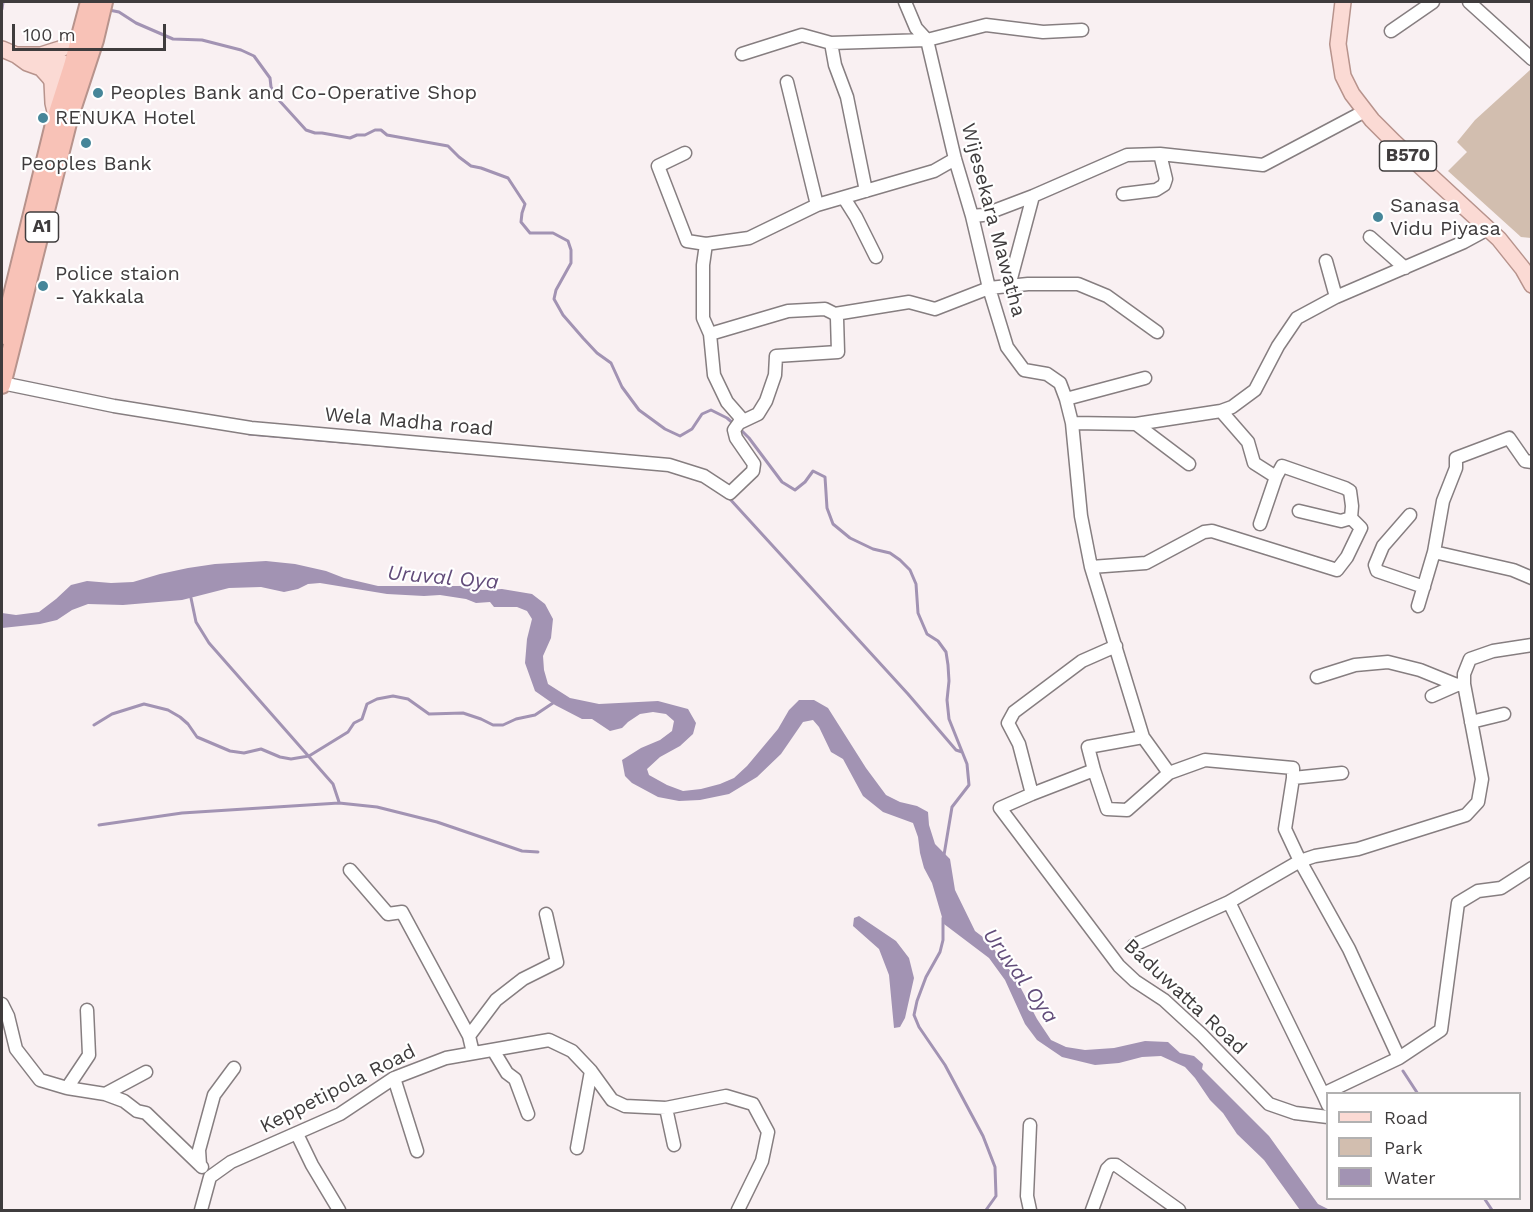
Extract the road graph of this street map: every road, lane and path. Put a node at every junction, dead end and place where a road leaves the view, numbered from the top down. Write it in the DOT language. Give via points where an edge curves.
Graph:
graph roads {
  1 [pos="89,2"];
  2 [pos="104,2"];
  3 [pos="905,2"];
  4 [pos="1343,2"];
  5 [pos="1433,2"];
  6 [pos="1471,2"];
  7 [pos="1082,30"];
  8 [pos="1392,31"];
  9 [pos="86,33"];
  10 [pos="927,40"];
  11 [pos="831,43"];
  12 [pos="7,51"];
  13 [pos="742,54"];
  14 [pos="1532,59"];
  15 [pos="41,61"];
  16 [pos="77,72"];
  17 [pos="788,82"];
  18 [pos="1365,111"];
  19 [pos="56,116"];
  20 [pos="685,153"];
  21 [pos="1160,154"];
  22 [pos="955,159"];
  23 [pos="866,191"];
  24 [pos="1123,194"];
  25 [pos="1033,196"];
  26 [pos="844,198"];
  27 [pos="817,205"];
  28 [pos="972,216"];
  29 [pos="1488,229"];
  30 [pos="1370,237"];
  31 [pos="706,244"];
  32 [pos="876,257"];
  33 [pos="1326,261"];
  34 [pos="1405,268"];
  35 [pos="1532,285"];
  36 [pos="1009,286"];
  37 [pos="989,288"];
  38 [pos="1336,297"];
  39 [pos="835,314"];
  40 [pos="1157,332"];
  41 [pos="710,334"];
  42 [pos="2,336"];
  43 [pos="1145,378"];
  44 [pos="2,384"];
  45 [pos="1066,399"];
  46 [pos="1221,411"];
  47 [pos="1072,423"];
  48 [pos="1136,424"];
  49 [pos="737,427"];
  50 [pos="1532,462"];
  51 [pos="1189,464"];
  52 [pos="1276,477"];
  53 [pos="1299,511"];
  54 [pos="1410,514"];
  55 [pos="1351,518"];
  56 [pos="1260,524"];
  57 [pos="1434,552"];
  58 [pos="1091,567"];
  59 [pos="1532,578"];
  60 [pos="1424,587"];
  61 [pos="1419,606"];
  62 [pos="1532,645"];
  63 [pos="1116,646"];
  64 [pos="1317,677"];
  65 [pos="1461,684"];
  66 [pos="1432,696"];
  67 [pos="1504,714"];
  68 [pos="1471,722"];
  69 [pos="1143,737"];
  70 [pos="1094,770"];
  71 [pos="1169,773"];
  72 [pos="1342,773"];
  73 [pos="1293,778"];
  74 [pos="1032,794"];
  75 [pos="1302,863"];
  76 [pos="1532,868"];
  77 [pos="350,870"];
  78 [pos="1229,902"];
  79 [pos="546,914"];
  80 [pos="1134,945"];
  81 [pos="2,1004"];
  82 [pos="87,1010"];
  83 [pos="469,1036"];
  84 [pos="493,1050"];
  85 [pos="472,1053"];
  86 [pos="1399,1058"];
  87 [pos="234,1068"];
  88 [pos="591,1071"];
  89 [pos="146,1072"];
  90 [pos="394,1078"];
  91 [pos="67,1088"];
  92 [pos="1339,1092"];
  93 [pos="105,1094"];
  94 [pos="1325,1100"];
  95 [pos="666,1108"];
  96 [pos="528,1114"];
  97 [pos="1326,1117"];
  98 [pos="1030,1125"];
  99 [pos="297,1134"];
  100 [pos="674,1145"];
  101 [pos="577,1148"];
  102 [pos="417,1151"];
  103 [pos="200,1165"];
  104 [pos="210,1177"];
  105 [pos="201,1210"];
  106 [pos="339,1210"];
  107 [pos="738,1210"];
  108 [pos="1030,1210"];
  109 [pos="1092,1210"];
  110 [pos="1179,1210"];
  1 -- 9 [label="highway, A1"];
  2 -- 9 [label="highway, A1"];
  3 -- 10 [label="street, Wijesekara Mawatha" via="916,28"];
  4 -- 18 [label="main road, B570" via="1339,34 1343,76"];
  5 -- 8 [label="street"];
  6 -- 14 [label="street"];
  7 -- 10 [label="street" via="1043,32 986,25"];
  9 -- 15 [label="main road"];
  9 -- 16 [label="highway, A1"];
  10 -- 11 [label="street"];
  10 -- 22 [label="street, Wijesekara Mawatha"];
  11 -- 13 [label="street" via="802,35"];
  11 -- 23 [label="street" via="834,65 847,97"];
  12 -- 15 [label="main road"];
  15 -- 16 [label="main road"];
  15 -- 19 [label="main road" via="52,82"];
  16 -- 19 [label="highway, A1"];
  16 -- 44 [label="highway, A1" via="69,119"];
  17 -- 27 [label="street"];
  18 -- 21 [label="street" via="1263,165"];
  18 -- 29 [label="main road, B570"];
  19 -- 42 [label="highway, A1"];
  20 -- 31 [label="street" via="658,166 687,241"];
  21 -- 24 [label="street" via="1164,185 1156,190"];
  21 -- 25 [label="street" via="1127,155"];
  22 -- 23 [label="street" via="934,171"];
  22 -- 28 [label="street, Wijesekara Mawatha"];
  23 -- 26 [label="street"];
  25 -- 28 [label="street"];
  25 -- 36 [label="street"];
  26 -- 27 [label="street"];
  26 -- 32 [label="street"];
  27 -- 31 [label="street" via="749,238"];
  28 -- 37 [label="street, Wijesekara Mawatha"];
  29 -- 34 [label="street"];
  29 -- 35 [label="main road, B570" via="1514,257"];
  30 -- 34 [label="street"];
  31 -- 41 [label="street" via="703,318"];
  33 -- 38 [label="street"];
  34 -- 38 [label="street"];
  36 -- 37 [label="street"];
  36 -- 40 [label="street" via="1078,284 1107,296"];
  37 -- 39 [label="street" via="935,309 909,302"];
  37 -- 45 [label="street, Wijesekara Mawatha" via="1007,347 1024,370 1047,374 1060,383"];
  38 -- 46 [label="street" via="1297,318 1255,390"];
  39 -- 41 [label="street" via="825,309 788,311"];
  39 -- 49 [label="street" via="838,352 776,356 775,375 758,414"];
  41 -- 49 [label="street" via="714,375 741,418"];
  43 -- 45 [label="street"];
  44 -- 49 [label="street, Wela Madha road" via="251,428 669,465 704,476 730,494 753,471 754,464 736,438"];
  45 -- 47 [label="street, Wijesekara Mawatha"];
  46 -- 48 [label="street"];
  46 -- 52 [label="street" via="1248,442 1254,463"];
  47 -- 48 [label="street"];
  47 -- 58 [label="street, Wijesekara Mawatha" via="1081,516"];
  48 -- 51 [label="street"];
  50 -- 57 [label="street" via="1525,461 1509,438 1456,458"];
  52 -- 55 [label="street" via="1282,466 1345,488 1350,491"];
  52 -- 56 [label="street"];
  53 -- 55 [label="street" via="1341,521"];
  54 -- 60 [label="street" via="1383,546 1375,565 1377,571"];
  55 -- 58 [label="street" via="1361,528 1337,570 1212,531 1146,563"];
  57 -- 59 [label="street"];
  57 -- 60 [label="street"];
  58 -- 63 [label="street, Wijesekara Mawatha"];
  60 -- 61 [label="street"];
  62 -- 65 [label="street" via="1470,659"];
  63 -- 69 [label="street, Wijesekara Mawatha"];
  63 -- 74 [label="street" via="1082,661 1014,712 1008,723 1019,744"];
  64 -- 65 [label="street" via="1355,664 1388,662"];
  65 -- 66 [label="street"];
  65 -- 68 [label="street, Baduwatta Road"];
  67 -- 68 [label="street"];
  68 -- 75 [label="street, Baduwatta Road" via="1482,779 1478,802 1466,815 1358,849 1315,856"];
  69 -- 70 [label="street" via="1088,747"];
  69 -- 71 [label="street, Wijesekara Mawatha"];
  70 -- 71 [label="street" via="1107,809 1127,810"];
  70 -- 74 [label="street"];
  71 -- 73 [label="street" via="1205,760 1293,768"];
  72 -- 73 [label="street"];
  73 -- 75 [label="street" via="1285,829"];
  74 -- 97 [label="street, Baduwatta Road" via="1000,808 1119,966 1164,1000 1269,1104 1295,1113"];
  75 -- 78 [label="street, Baduwatta Road"];
  75 -- 86 [label="street" via="1349,949"];
  76 -- 86 [label="street" via="1501,888 1479,891 1458,903 1441,1030"];
  77 -- 83 [label="street" via="388,914 402,912"];
  78 -- 80 [label="street, Baduwatta Road"];
  78 -- 94 [label="street"];
  79 -- 83 [label="street" via="557,962 523,979 496,1000"];
  81 -- 91 [label="street" via="16,1049 28,1065 40,1080"];
  82 -- 91 [label="street" via="89,1054"];
  83 -- 85 [label="street"];
  84 -- 85 [label="street, Keppetipola Road"];
  84 -- 88 [label="street, Keppetipola Road" via="549,1040 572,1051"];
  84 -- 96 [label="street" via="515,1079"];
  85 -- 90 [label="street, Keppetipola Road" via="446,1058"];
  86 -- 92 [label="street"];
  87 -- 103 [label="street" via="214,1095 199,1150"];
  88 -- 95 [label="street, Keppetipola Road" via="612,1100 625,1106"];
  88 -- 101 [label="street"];
  89 -- 93 [label="street"];
  90 -- 99 [label="street, Keppetipola Road" via="340,1114"];
  90 -- 102 [label="street"];
  91 -- 93 [label="street"];
  93 -- 103 [label="street" via="124,1101 136,1112 146,1113"];
  95 -- 100 [label="street"];
  95 -- 107 [label="street, Keppetipola Road" via="726,1096 753,1104 768,1132 762,1161"];
  98 -- 108 [label="street"];
  99 -- 104 [label="street, Keppetipola Road" via="231,1162"];
  99 -- 106 [label="street"];
  103 -- 104 [label="street"];
  104 -- 105 [label="street"];
  109 -- 110 [label="street" via="1111,1165"];
}
